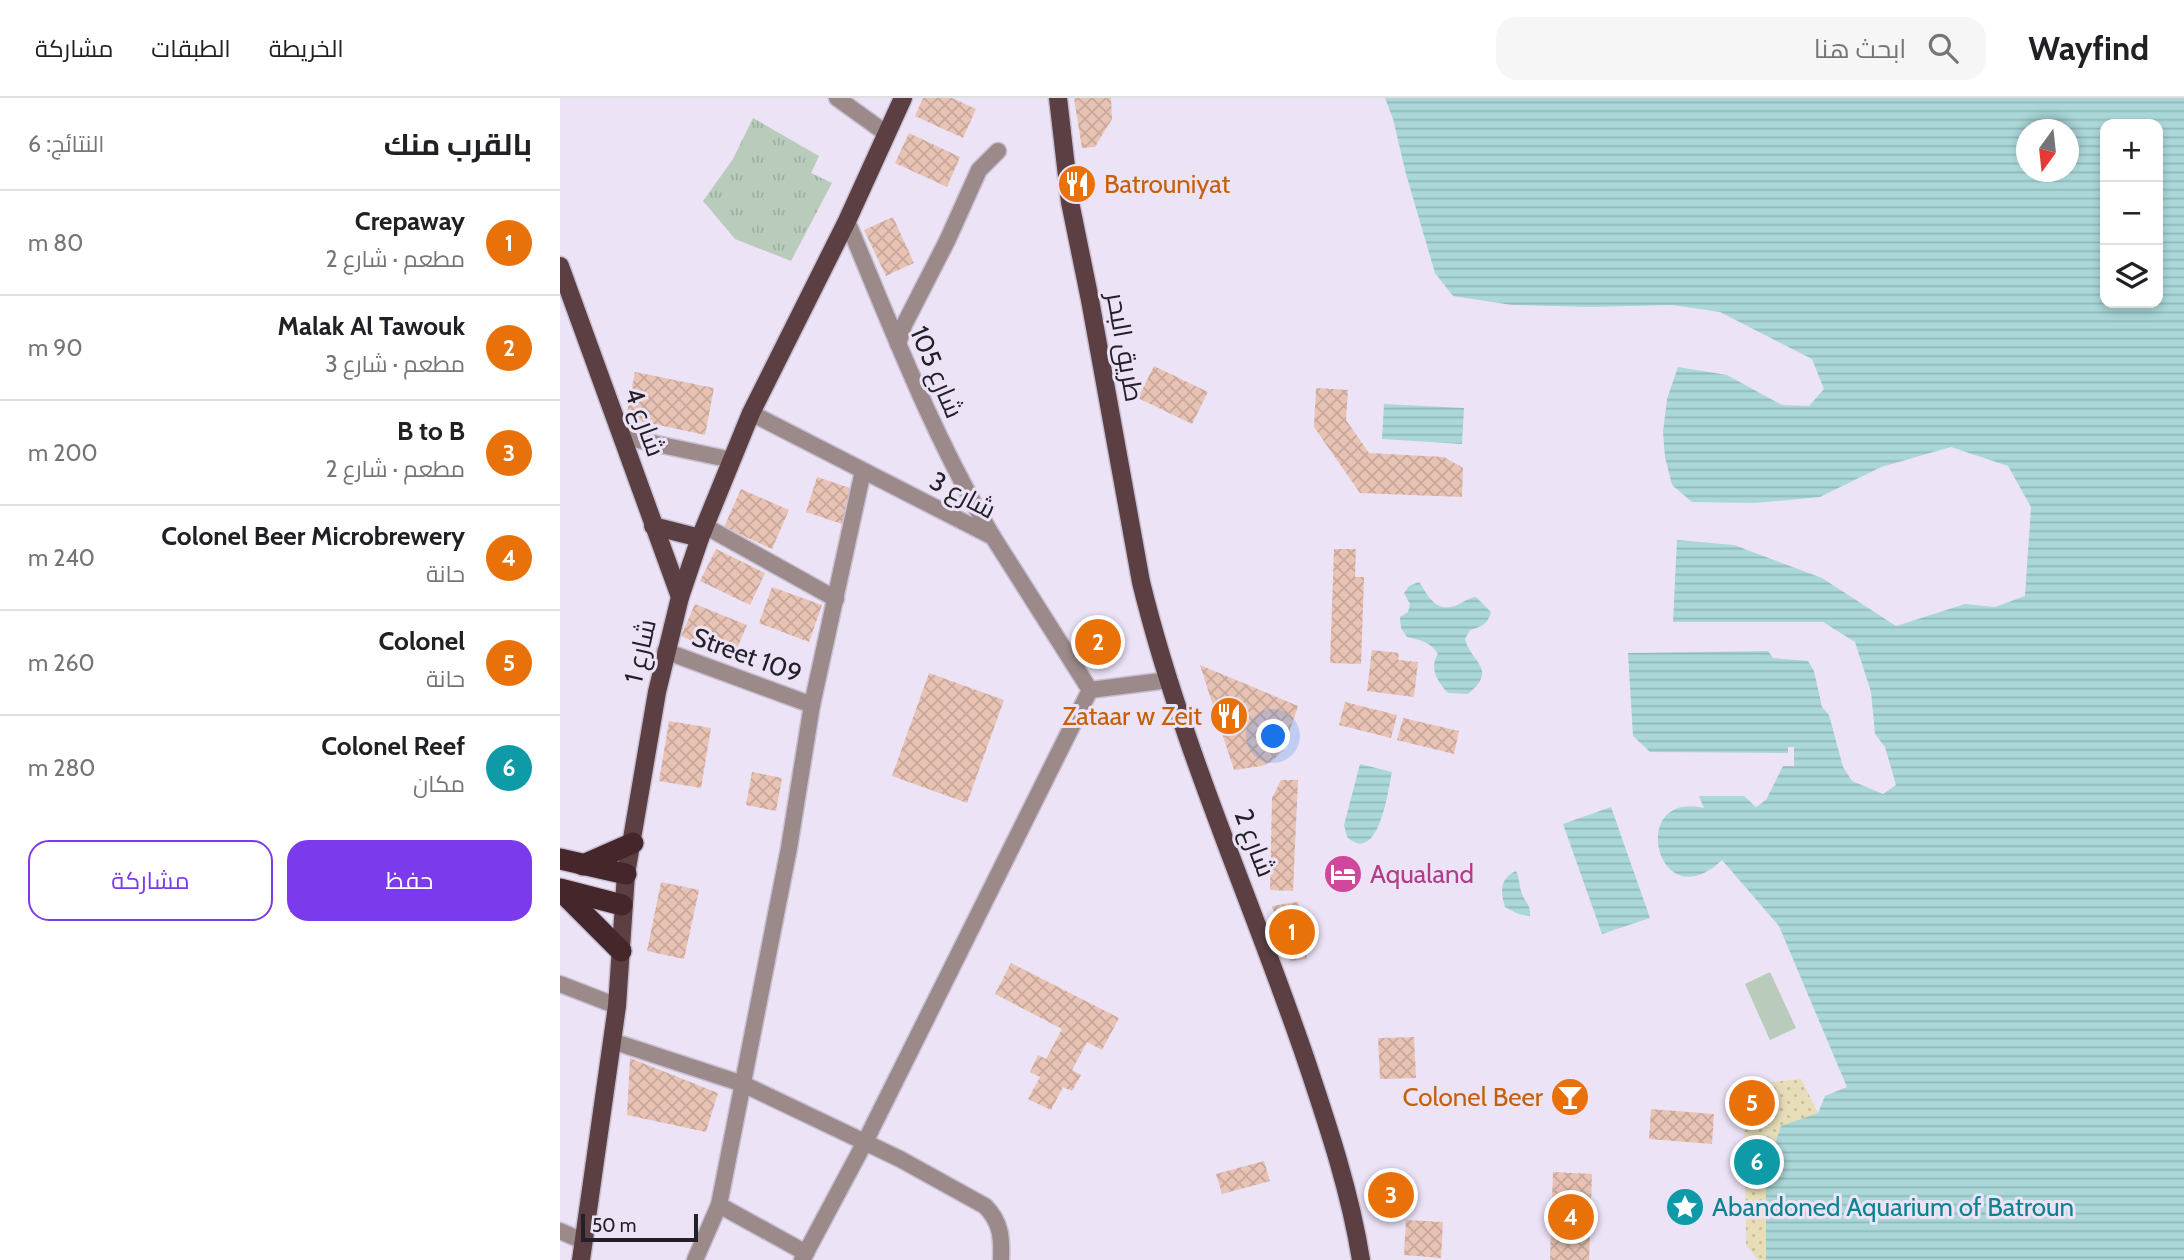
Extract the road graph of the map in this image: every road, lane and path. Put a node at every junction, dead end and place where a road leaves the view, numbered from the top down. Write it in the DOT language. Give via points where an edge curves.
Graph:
graph roads {
  1 [pos="837,98"];
  2 [pos="903,98"];
  3 [pos="1058,98"];
  4 [pos="887,134"];
  5 [pos="998,151"];
  6 [pos="847,220"];
  7 [pos="560,266"];
  8 [pos="898,344"];
  9 [pos="751,412"];
  10 [pos="624,437"];
  11 [pos="732,460"];
  12 [pos="863,471"];
  13 [pos="653,526"];
  14 [pos="702,532"];
  15 [pos="993,537"];
  16 [pos="680,597"];
  17 [pos="836,599"];
  18 [pos="1146,605"];
  19 [pos="665,651"];
  20 [pos="1168,680"];
  21 [pos="1090,690"];
  22 [pos="812,705"];
  23 [pos="632,843"];
  24 [pos="560,859"];
  25 [pos="583,865"];
  26 [pos="626,874"];
  27 [pos="560,890"];
  28 [pos="622,905"];
  29 [pos="621,951"];
  30 [pos="560,984"];
  31 [pos="617,1006"];
  32 [pos="611,1041"];
  33 [pos="743,1084"];
  34 [pos="865,1142"];
  35 [pos="719,1205"];
  36 [pos="560,1231"];
  37 [pos="583,1241"];
  38 [pos="804,1256"];
  39 [pos="581,1260"];
  40 [pos="695,1260"];
  41 [pos="1001,1260"];
  42 [pos="1361,1260"];
  1 -- 4 [label="street"];
  2 -- 4 [label="main road, شارع 1"];
  3 -- 18 [label="main road, طريق البحر" via="1070,202"];
  4 -- 6 [label="main road, شارع 1"];
  5 -- 8 [label="street" via="979,170"];
  6 -- 8 [label="street, شارع 105"];
  6 -- 9 [label="main road, شارع 1"];
  7 -- 10 [label="main road, شارع 4"];
  8 -- 15 [label="street, شارع 105" via="927,415"];
  9 -- 11 [label="main road, شارع 1"];
  9 -- 12 [label="street, شارع 3"];
  10 -- 11 [label="street"];
  10 -- 13 [label="main road, شارع 4"];
  11 -- 14 [label="main road, شارع 1"];
  12 -- 15 [label="street, شارع 3"];
  12 -- 17 [label="street"];
  13 -- 14 [label="main road"];
  13 -- 16 [label="main road, شارع 4"];
  14 -- 16 [label="main road, شارع 1"];
  14 -- 17 [label="street"];
  15 -- 21 [label="street, شارع 3"];
  16 -- 19 [label="main road, شارع 1"];
  17 -- 22 [label="street"];
  18 -- 20 [label="main road, شارع 2"];
  19 -- 22 [label="street, Street 109"];
  19 -- 23 [label="main road, شارع 1"];
  20 -- 21 [label="street"];
  20 -- 42 [label="main road, شارع 2" via="1337,1154"];
  21 -- 34 [label="street"];
  22 -- 33 [label="street"];
  23 -- 25 [label="highway"];
  23 -- 26 [label="main road, شارع 1"];
  24 -- 25 [label="highway"];
  25 -- 26 [label="highway"];
  26 -- 28 [label="main road, شارع 1"];
  27 -- 28 [label="highway"];
  27 -- 29 [label="highway"];
  28 -- 29 [label="main road, شارع 1"];
  29 -- 31 [label="main road, شارع 1"];
  30 -- 31 [label="street"];
  31 -- 32 [label="main road, شارع 1"];
  32 -- 33 [label="street"];
  32 -- 37 [label="main road, شارع 1"];
  33 -- 34 [label="street"];
  33 -- 35 [label="street"];
  34 -- 38 [label="street"];
  34 -- 41 [label="street" via="985,1206 1000,1227"];
  35 -- 38 [label="street"];
  35 -- 40 [label="street"];
  36 -- 37 [label="street"];
  37 -- 39 [label="main road, شارع 1"];
}
